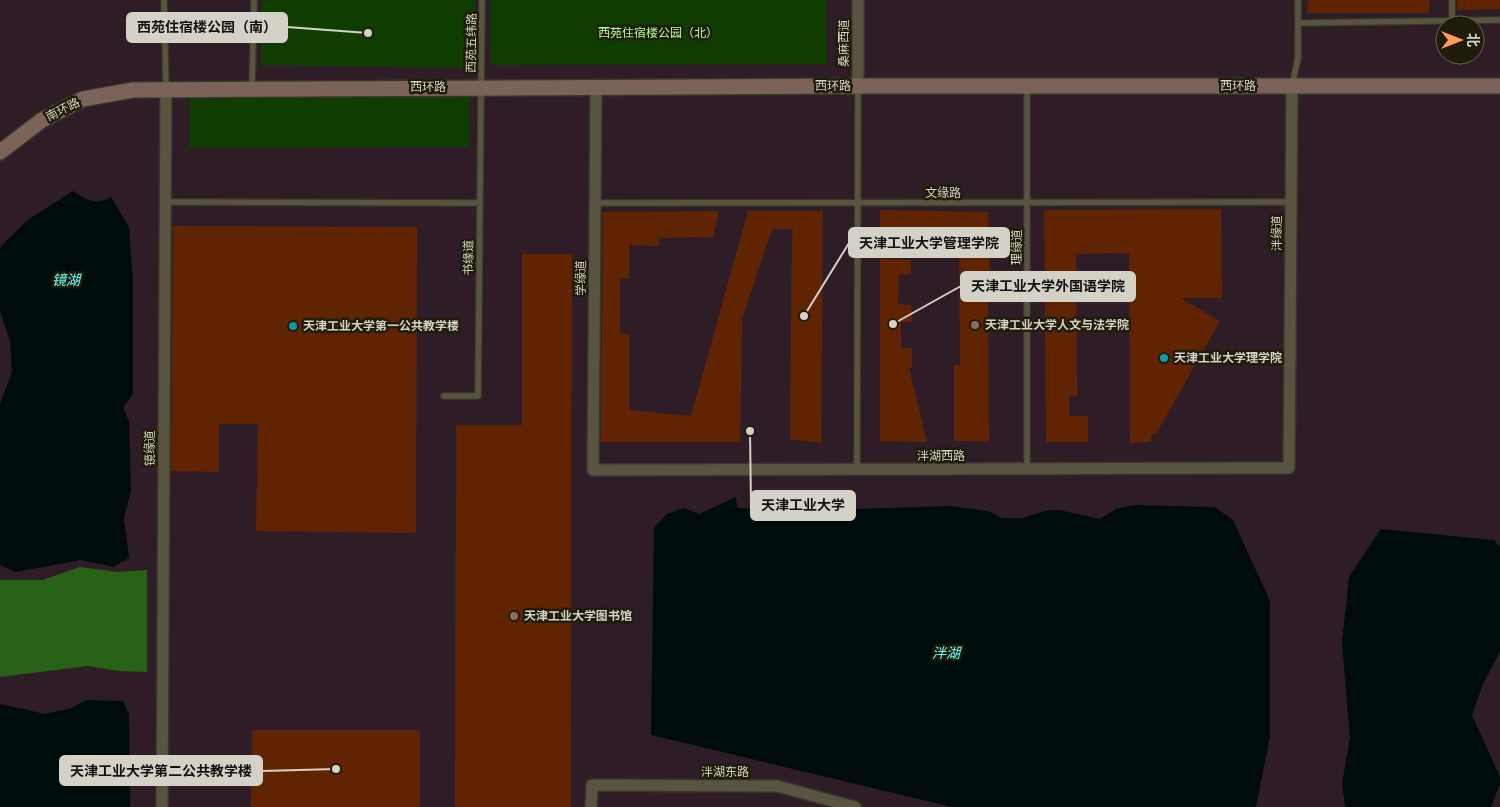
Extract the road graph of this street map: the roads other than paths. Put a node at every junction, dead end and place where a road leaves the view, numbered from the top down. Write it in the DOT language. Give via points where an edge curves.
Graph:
graph roads {
  1 [pos="164,0"];
  2 [pos="254,0"];
  3 [pos="482,0"];
  4 [pos="858,0"];
  5 [pos="1298,0"];
  6 [pos="1452,0"];
  7 [pos="1452,15"];
  8 [pos="1435,20"];
  9 [pos="1485,20"];
  10 [pos="1500,20"];
  11 [pos="1298,23"];
  12 [pos="596,86"];
  13 [pos="858,86"];
  14 [pos="1027,86"];
  15 [pos="1292,86"];
  16 [pos="1500,86"];
  17 [pos="252,87"];
  18 [pos="482,87"];
  19 [pos="166,88"];
  20 [pos="2,147"];
  21 [pos="165,202"];
  22 [pos="1291,202"];
  23 [pos="480,203"];
  24 [pos="595,203"];
  25 [pos="858,203"];
  26 [pos="1028,203"];
  27 [pos="444,396"];
  28 [pos="1289,468"];
  29 [pos="1027,469"];
  30 [pos="594,470"];
  31 [pos="857,470"];
  32 [pos="835,804"];
  33 [pos="162,807"];
  34 [pos="592,807"];
  35 [pos="855,807"];
  1 -- 19 [label="lane"];
  2 -- 17 [label="lane"];
  3 -- 18 [label="lane, 西苑五纬路"];
  4 -- 13 [label="street, 桑麻西道"];
  5 -- 11 [label="lane, 泮缘道"];
  6 -- 7 [label="lane"];
  8 -- 11 [label="lane"];
  9 -- 10 [label="lane"];
  11 -- 15 [label="lane, 泮缘道" via="1298,58"];
  12 -- 13 [label="street, 西环路"];
  12 -- 18 [label="street, 西环路"];
  12 -- 24 [label="street, 学缘道"];
  13 -- 14 [label="street, 西环路"];
  13 -- 25 [label="lane"];
  14 -- 15 [label="street, 西环路"];
  14 -- 26 [label="lane, 理缘道"];
  15 -- 16 [label="street, 西环路"];
  15 -- 22 [label="street, 泮缘道"];
  17 -- 18 [label="street, 西环路"];
  17 -- 19 [label="street, 西环路"];
  18 -- 23 [label="lane, 书缘道"];
  19 -- 20 [label="street, 南环路" via="84,99 42,120"];
  19 -- 21 [label="street, 镜缘道"];
  21 -- 23 [label="lane"];
  21 -- 33 [label="street, 镜缘道"];
  22 -- 26 [label="lane, 文缘路"];
  22 -- 28 [label="street, 泮缘道"];
  23 -- 27 [label="lane, 书缘道" via="478,396"];
  24 -- 25 [label="lane, 文缘路"];
  24 -- 30 [label="street, 学缘道"];
  25 -- 26 [label="lane, 文缘路"];
  25 -- 31 [label="lane"];
  26 -- 29 [label="lane, 理缘道"];
  28 -- 29 [label="street, 泮湖西路"];
  29 -- 31 [label="street, 泮湖西路"];
  30 -- 31 [label="street, 泮湖西路"];
  32 -- 34 [label="street, 泮湖东路" via="777,786 592,785"];
  32 -- 35 [label="street, 泮湖东路"];
}
